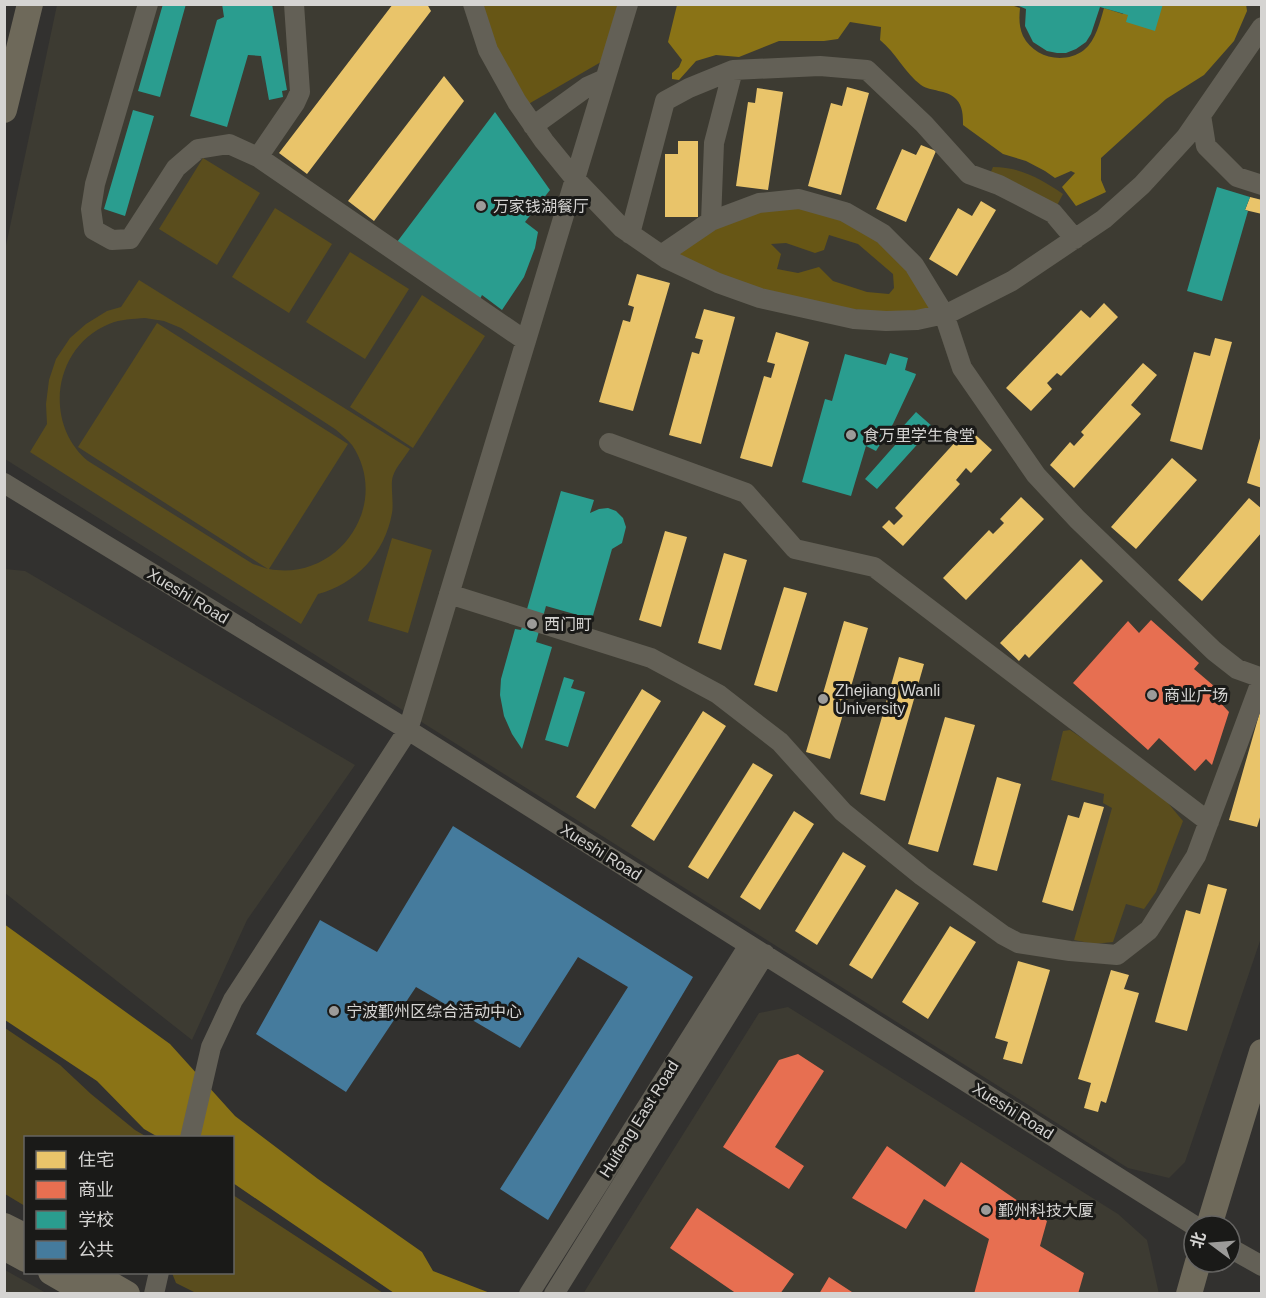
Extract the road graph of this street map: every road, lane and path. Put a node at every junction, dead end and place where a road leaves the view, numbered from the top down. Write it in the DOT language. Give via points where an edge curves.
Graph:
graph roads {
  1 [pos="30,4"];
  2 [pos="148,4"];
  3 [pos="294,4"];
  4 [pos="473,4"];
  5 [pos="627,4"];
  6 [pos="1262,27"];
  7 [pos="733,70"];
  8 [pos="605,79"];
  9 [pos="4,110"];
  10 [pos="1201,116"];
  11 [pos="533,126"];
  12 [pos="258,157"];
  13 [pos="574,179"];
  14 [pos="1262,185"];
  15 [pos="711,221"];
  16 [pos="630,234"];
  17 [pos="1075,239"];
  18 [pos="661,255"];
  19 [pos="944,314"];
  20 [pos="526,341"];
  21 [pos="609,443"];
  22 [pos="4,483"];
  23 [pos="449,594"];
  24 [pos="1262,678"];
  25 [pos="408,730"];
  26 [pos="1209,822"];
  27 [pos="757,949"];
  28 [pos="1262,1052"];
  29 [pos="1262,1105"];
  30 [pos="190,1136"];
  31 [pos="1213,1214"];
  32 [pos="1228,1214"];
  33 [pos="1182,1218"];
  34 [pos="4,1226"];
  35 [pos="24,1237"];
  36 [pos="4,1247"];
  37 [pos="1242,1255"];
  38 [pos="24,1258"];
  39 [pos="1262,1266"];
  40 [pos="55,1274"];
  41 [pos="93,1274"];
  42 [pos="159,1274"];
  43 [pos="1195,1274"];
  44 [pos="1211,1274"];
  45 [pos="532,1290"];
  46 [pos="89,1293"];
  47 [pos="127,1293"];
  48 [pos="154,1293"];
  49 [pos="554,1293"];
  50 [pos="1189,1293"];
  51 [pos="1205,1293"];
  1 -- 9 [label="main road"];
  2 -- 12 [label="street" via="96,184 91,209 94,230 112,240 130,238 176,168 198,149 229,144"];
  3 -- 12 [label="street" via="300,92"];
  4 -- 11 [label="street" via="488,50"];
  5 -- 8 [label="street"];
  6 -- 10 [label="street"];
  7 -- 15 [label="street" via="714,143"];
  7 -- 16 [label="street" via="665,101"];
  7 -- 17 [label="street" via="819,66 867,70 969,174 1053,213"];
  8 -- 11 [label="street" via="587,87"];
  8 -- 13 [label="street"];
  10 -- 14 [label="street" via="1206,146 1237,177"];
  10 -- 17 [label="street" via="1142,185"];
  11 -- 13 [label="street"];
  12 -- 20 [label="street"];
  13 -- 16 [label="street"];
  13 -- 20 [label="street"];
  15 -- 18 [label="street"];
  15 -- 19 [label="street" via="759,203 799,199 845,213 883,234 914,265"];
  16 -- 18 [label="street"];
  17 -- 19 [label="street" via="1012,281"];
  18 -- 19 [label="street" via="718,283 799,308 886,321"];
  19 -- 24 [label="street" via="962,368 1036,475 1214,651 1237,669"];
  20 -- 23 [label="street"];
  21 -- 26 [label="street" via="746,493 795,549 874,567"];
  22 -- 25 [label="street, Xueshi Road"];
  23 -- 25 [label="street"];
  23 -- 26 [label="street" via="651,658 718,694 780,742 843,812 922,876 1018,943 1117,955 1149,930 1196,856"];
  24 -- 26 [label="street"];
  25 -- 27 [label="street, Xueshi Road"];
  25 -- 30 [label="street" via="233,1000 211,1047"];
  27 -- 33 [label="street, Xueshi Road"];
  27 -- 45 [label="street, Huifeng East Road"];
  27 -- 49 [label="street, Huifeng East Road"];
  28 -- 31 [label="main road"];
  29 -- 32 [label="main road"];
  34 -- 35 [label="main road"];
  36 -- 38 [label="main road"];
  37 -- 39 [label="street"];
  40 -- 46 [label="main road"];
  41 -- 47 [label="main road"];
  42 -- 48 [label="street"];
  43 -- 50 [label="main road"];
  44 -- 51 [label="main road"];
}
